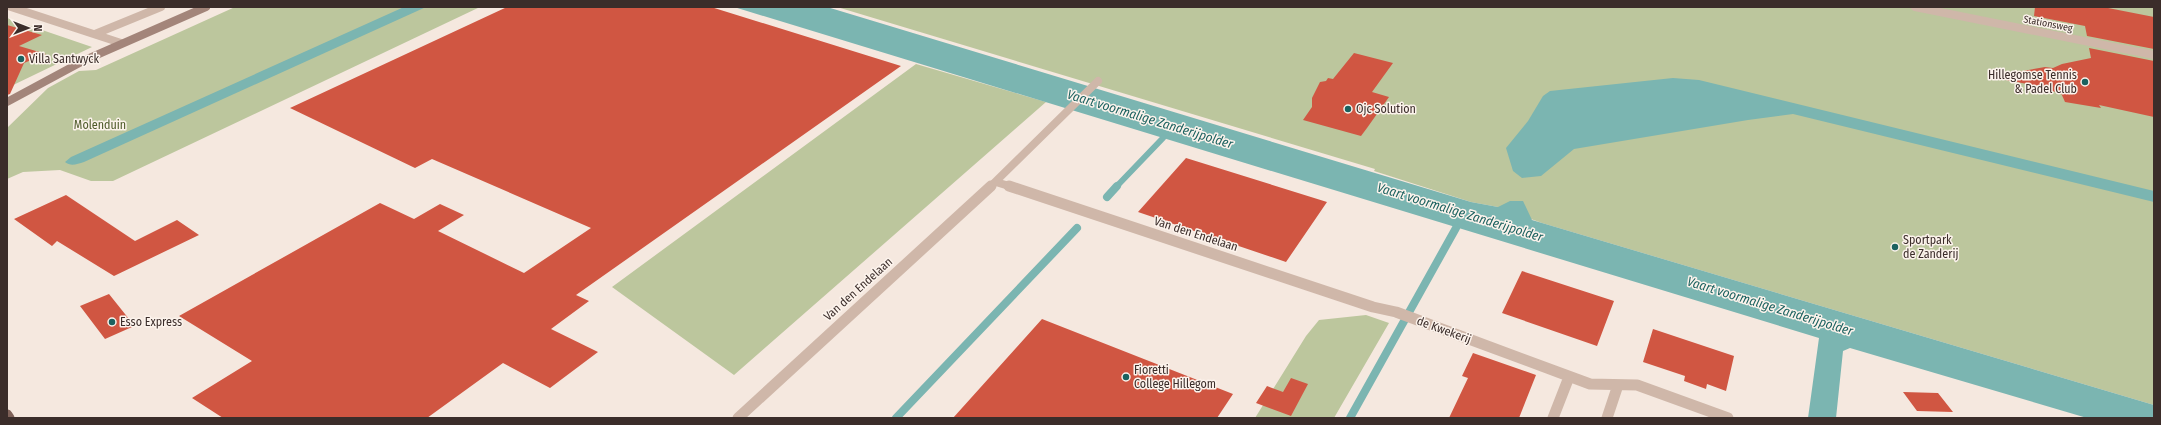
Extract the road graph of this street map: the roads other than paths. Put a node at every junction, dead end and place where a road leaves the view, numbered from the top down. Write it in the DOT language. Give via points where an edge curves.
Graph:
graph roads {
  1 [pos="11,7"];
  2 [pos="161,7"];
  3 [pos="206,7"];
  4 [pos="1916,7"];
  5 [pos="95,34"];
  6 [pos="121,43"];
  7 [pos="2154,55"];
  8 [pos="1098,81"];
  9 [pos="7,102"];
  10 [pos="996,182"];
  11 [pos="1318,289"];
  12 [pos="1569,377"];
  13 [pos="1618,384"];
  14 [pos="7,415"];
  15 [pos="9,418"];
  16 [pos="738,418"];
  17 [pos="1553,418"];
  18 [pos="1607,418"];
  19 [pos="1728,418"];
  1 -- 5 [label="street"];
  2 -- 5 [label="street"];
  3 -- 6 [label="main road"];
  4 -- 7 [label="street, Stationsweg"];
  5 -- 6 [label="street"];
  6 -- 9 [label="main road"];
  8 -- 10 [label="street, Van den Endelaan"];
  10 -- 11 [label="street, Van den Endelaan"];
  10 -- 16 [label="street, Van den Endelaan"];
  11 -- 12 [label="street, de Kwekerij" via="1435,325"];
  12 -- 13 [label="street, de Kwekerij" via="1590,384"];
  12 -- 17 [label="street"];
  13 -- 18 [label="street"];
  13 -- 19 [label="street, de Kwekerij" via="1637,385"];
  14 -- 15 [label="main road"];
}
